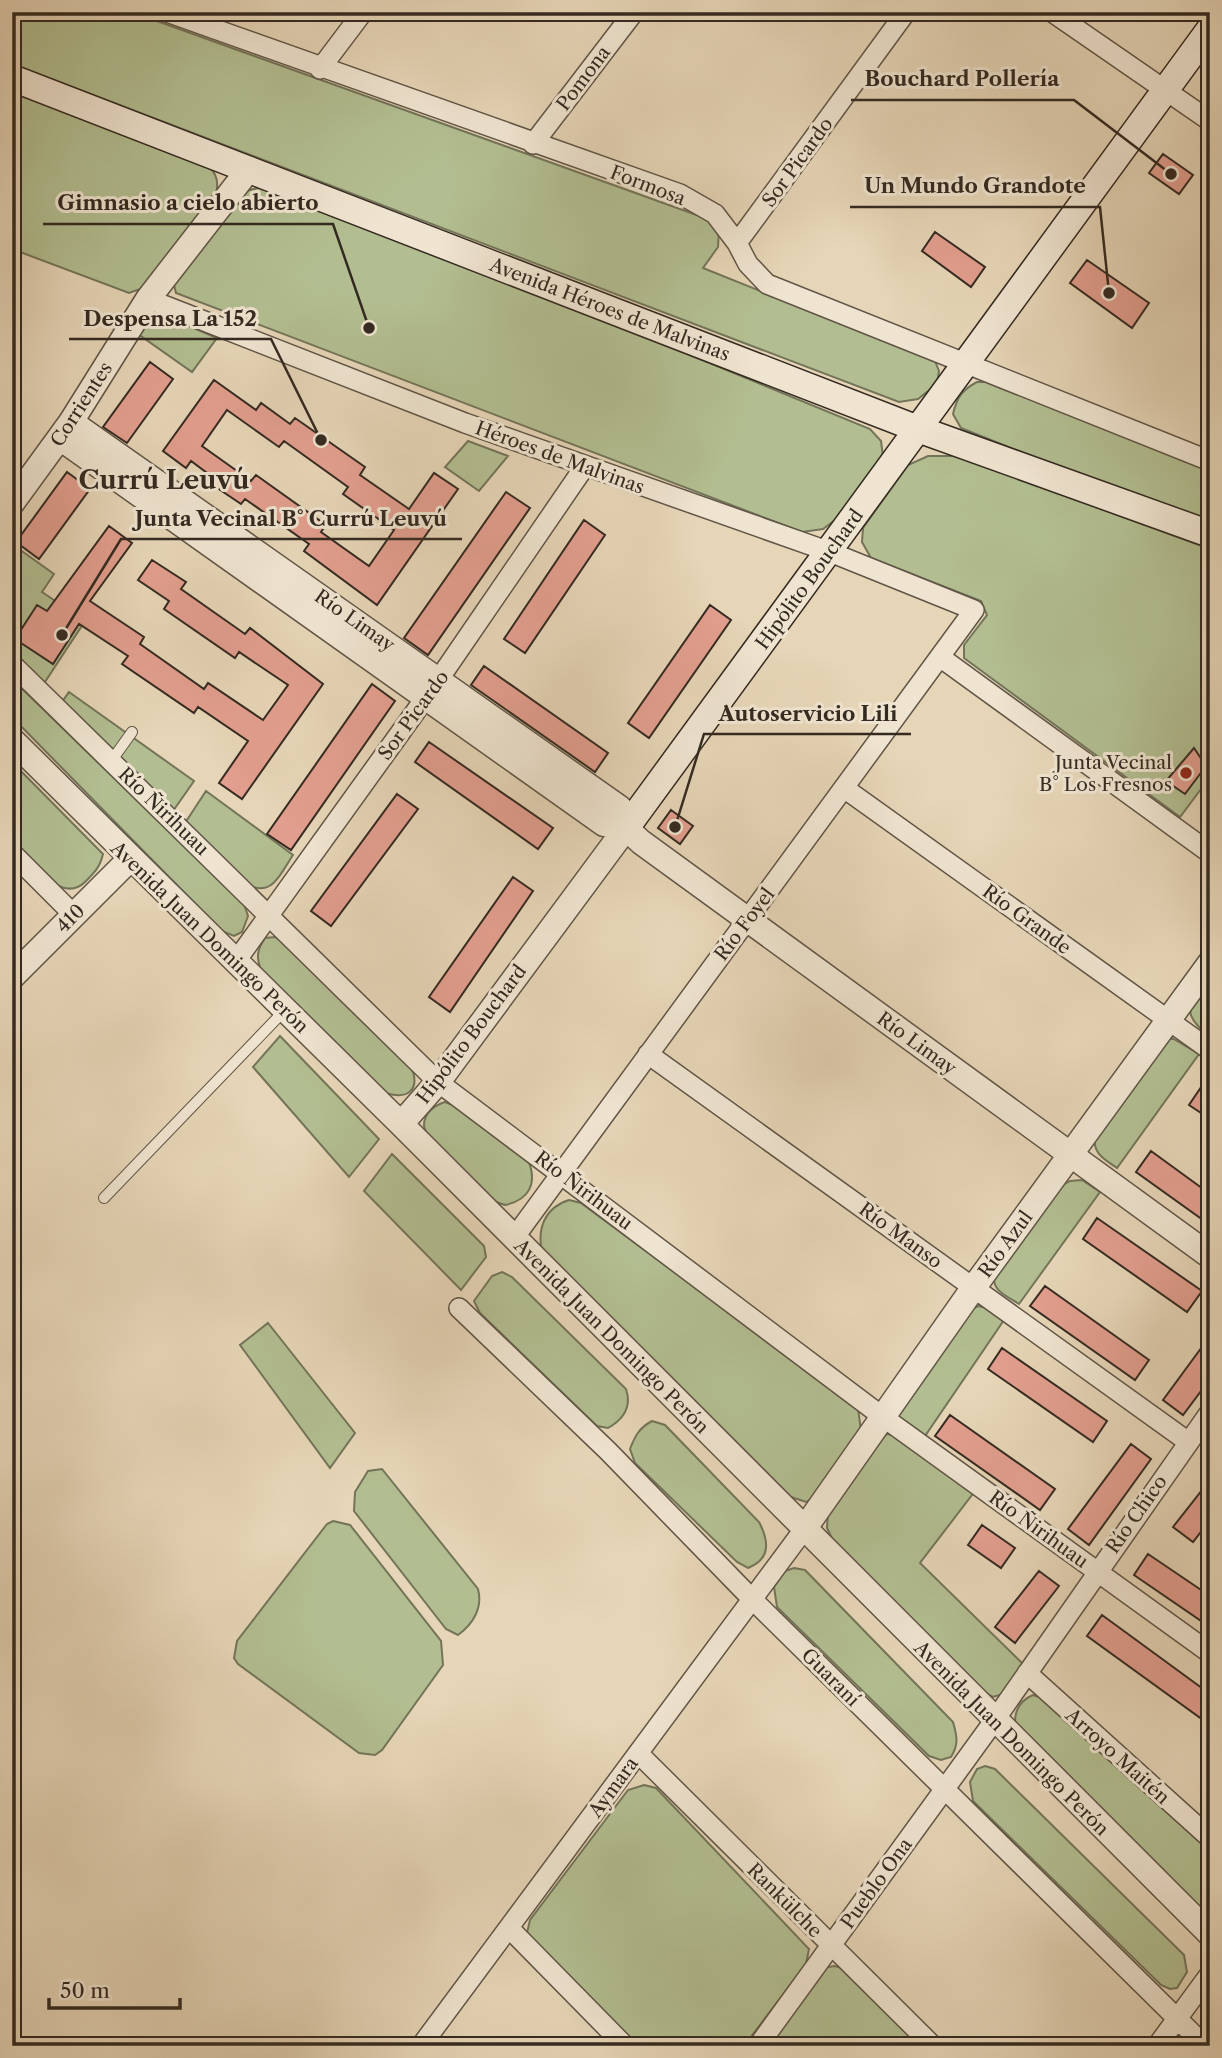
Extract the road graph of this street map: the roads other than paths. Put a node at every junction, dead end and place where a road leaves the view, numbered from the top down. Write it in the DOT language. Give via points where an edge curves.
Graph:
graph roads {
  1 [pos="167,12"];
  2 [pos="363,12"];
  3 [pos="634,12"];
  4 [pos="906,12"];
  5 [pos="1052,12"];
  6 [pos="1210,29"];
  7 [pos="320,69"];
  8 [pos="12,78"];
  9 [pos="1166,89"];
  10 [pos="1210,121"];
  11 [pos="533,144"];
  12 [pos="248,169"];
  13 [pos="737,243"];
  14 [pos="148,299"];
  15 [pos="966,363"];
  16 [pos="918,429"];
  17 [pos="65,430"];
  18 [pos="1210,461"];
  19 [pos="585,466"];
  20 [pos="12,503"];
  21 [pos="1210,534"];
  22 [pos="830,552"];
  23 [pos="974,610"];
  24 [pos="940,657"];
  25 [pos="12,664"];
  26 [pos="432,688"];
  27 [pos="132,732"];
  28 [pos="12,740"];
  29 [pos="112,761"];
  30 [pos="844,788"];
  31 [pos="626,828"];
  32 [pos="12,853"];
  33 [pos="1210,853"];
  34 [pos="130,859"];
  35 [pos="74,914"];
  36 [pos="269,914"];
  37 [pos="748,919"];
  38 [pos="236,961"];
  39 [pos="1210,963"];
  40 [pos="12,977"];
  41 [pos="285,1010"];
  42 [pos="1168,1020"];
  43 [pos="1210,1050"];
  44 [pos="648,1054"];
  45 [pos="438,1082"];
  46 [pos="401,1124"];
  47 [pos="1070,1156"];
  48 [pos="561,1172"];
  49 [pos="104,1198"];
  50 [pos="513,1238"];
  51 [pos="1210,1256"];
  52 [pos="974,1287"];
  53 [pos="458,1308"];
  54 [pos="1210,1412"];
  55 [pos="883,1417"];
  56 [pos="1187,1441"];
  57 [pos="805,1528"];
  58 [pos="1096,1570"];
  59 [pos="752,1599"];
  60 [pos="1210,1653"];
  61 [pos="1027,1673"];
  62 [pos="994,1721"];
  63 [pos="638,1753"];
  64 [pos="944,1789"];
  65 [pos="1210,1839"];
  66 [pos="509,1928"];
  67 [pos="1210,1934"];
  68 [pos="830,1946"];
  69 [pos="1210,1974"];
  70 [pos="1178,2018"];
  71 [pos="421,2046"];
  72 [pos="625,2046"];
  73 [pos="758,2046"];
  74 [pos="933,2046"];
  75 [pos="1157,2046"];
  76 [pos="1205,2046"];
  1 -- 7 [label="street, Formosa"];
  2 -- 7 [label="street"];
  3 -- 11 [label="street, Pomona"];
  4 -- 13 [label="street, Sor Picardo"];
  5 -- 9 [label="street"];
  6 -- 9 [label="main road, Hipólito Bouchard"];
  7 -- 11 [label="street, Formosa"];
  8 -- 12 [label="main road, Avenida Héroes de Malvinas"];
  9 -- 10 [label="street"];
  9 -- 15 [label="main road, Hipólito Bouchard"];
  11 -- 13 [label="street, Formosa" via="680,194 715,215"];
  12 -- 14 [label="street, Corrientes"];
  12 -- 16 [label="main road, Avenida Héroes de Malvinas"];
  13 -- 15 [label="street, Formosa" via="766,284"];
  14 -- 17 [label="street, Corrientes"];
  14 -- 19 [label="street, Héroes de Malvinas" via="382,396"];
  15 -- 16 [label="main road, Hipólito Bouchard"];
  15 -- 18 [label="street, Formosa"];
  16 -- 21 [label="main road, Avenida Héroes de Malvinas"];
  16 -- 22 [label="main road, Hipólito Bouchard"];
  17 -- 20 [label="street, Corrientes"];
  17 -- 26 [label="street, Río Limay"];
  19 -- 22 [label="street, Héroes de Malvinas"];
  19 -- 26 [label="street, Sor Picardo"];
  22 -- 23 [label="street, Héroes de Malvinas"];
  22 -- 31 [label="main road, Hipólito Bouchard"];
  23 -- 24 [label="street, Río Foyel"];
  24 -- 30 [label="street, Río Foyel"];
  24 -- 33 [label="street"];
  25 -- 29 [label="street, Río Ñirihuau"];
  26 -- 31 [label="street, Río Limay" via="620,808"];
  26 -- 36 [label="street, Sor Picardo"];
  27 -- 29 [label="lane"];
  28 -- 34 [label="street, Avenida Juan Domingo Perón"];
  29 -- 36 [label="street, Río Ñirihuau"];
  30 -- 37 [label="street, Río Foyel"];
  30 -- 42 [label="street, Río Grande"];
  31 -- 37 [label="street, Río Limay"];
  31 -- 45 [label="street, Hipólito Bouchard"];
  32 -- 35 [label="street"];
  34 -- 35 [label="street, 410"];
  34 -- 38 [label="street, Avenida Juan Domingo Perón"];
  35 -- 40 [label="street, 410"];
  36 -- 38 [label="street, Sor Picardo"];
  36 -- 45 [label="street, Río Ñirihuau"];
  37 -- 44 [label="street, Río Foyel"];
  37 -- 47 [label="street, Río Limay"];
  38 -- 41 [label="street, Avenida Juan Domingo Perón"];
  39 -- 42 [label="street, Río Azul"];
  41 -- 46 [label="street, Avenida Juan Domingo Perón"];
  41 -- 49 [label="lane"];
  42 -- 43 [label="street, Río Grande"];
  42 -- 47 [label="street, Río Azul"];
  44 -- 48 [label="street, Río Foyel"];
  44 -- 52 [label="street, Río Manso"];
  45 -- 46 [label="street, Hipólito Bouchard"];
  45 -- 48 [label="street, Río Ñirihuau"];
  46 -- 50 [label="street, Avenida Juan Domingo Perón"];
  47 -- 51 [label="street, Río Limay"];
  47 -- 52 [label="street, Río Azul"];
  48 -- 50 [label="street, Río Foyel"];
  48 -- 55 [label="street, Río Ñirihuau"];
  50 -- 57 [label="street, Avenida Juan Domingo Perón"];
  52 -- 55 [label="street, Río Azul"];
  52 -- 56 [label="street, Río Manso"];
  53 -- 59 [label="street, Guaraní" via="608,1451"];
  54 -- 56 [label="street, Río Chico"];
  55 -- 57 [label="street, Río Azul"];
  55 -- 58 [label="street, Río Ñirihuau"];
  56 -- 58 [label="street, Río Chico"];
  57 -- 59 [label="street, Aymara"];
  57 -- 62 [label="street, Avenida Juan Domingo Perón"];
  58 -- 60 [label="street, Río Ñirihuau"];
  58 -- 61 [label="street, Río Chico"];
  59 -- 63 [label="street, Aymara"];
  59 -- 64 [label="street, Guaraní"];
  61 -- 62 [label="street, Río Chico"];
  61 -- 65 [label="street, Arroyo Maitén"];
  62 -- 64 [label="street, Pueblo Ona"];
  62 -- 67 [label="street, Avenida Juan Domingo Perón"];
  63 -- 66 [label="street, Aymara"];
  63 -- 68 [label="street, Rankülche"];
  64 -- 68 [label="street, Pueblo Ona"];
  64 -- 70 [label="street, Guaraní"];
  66 -- 71 [label="street, Aymara"];
  66 -- 72 [label="street"];
  68 -- 73 [label="street, Pueblo Ona"];
  68 -- 74 [label="street, Rankülche"];
  69 -- 70 [label="street"];
  70 -- 75 [label="street"];
  70 -- 76 [label="street, Guaraní"];
}
